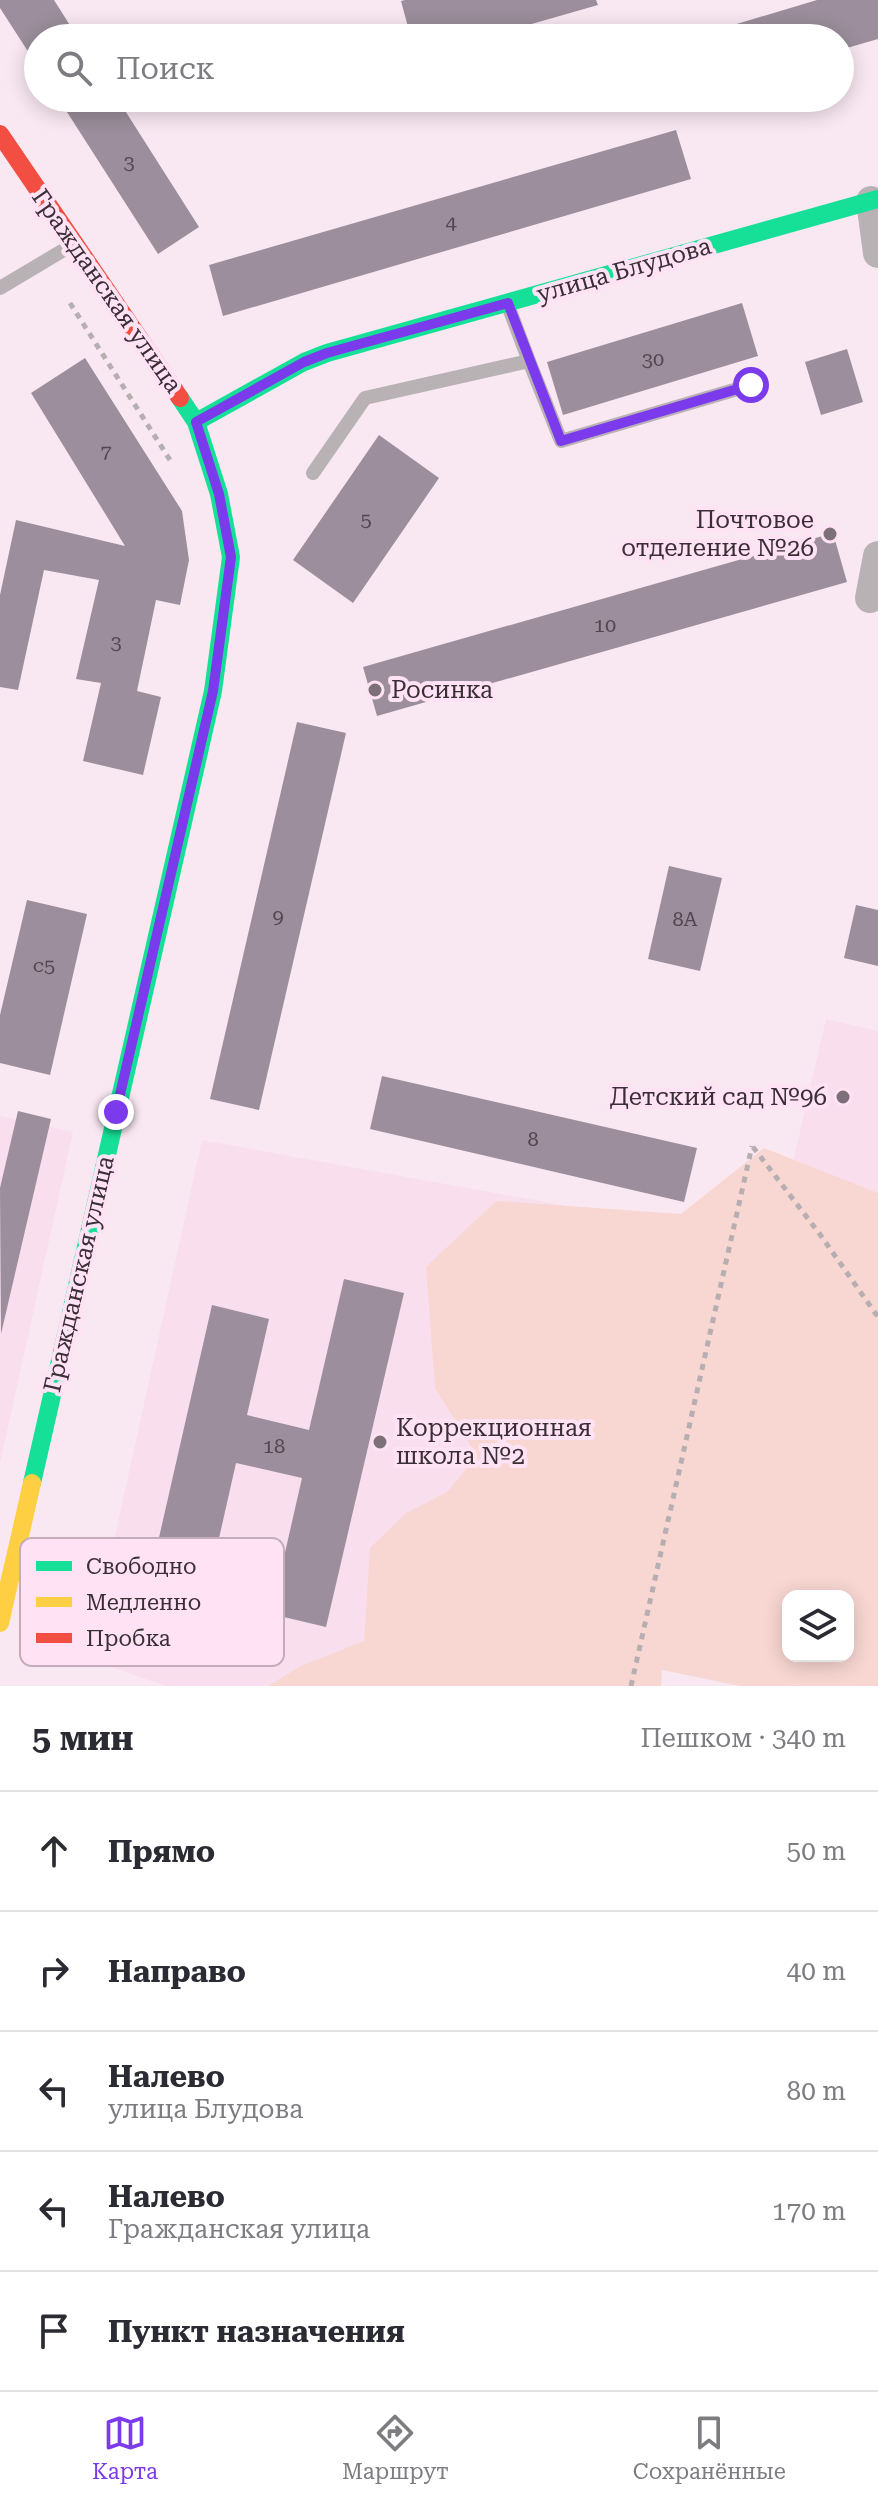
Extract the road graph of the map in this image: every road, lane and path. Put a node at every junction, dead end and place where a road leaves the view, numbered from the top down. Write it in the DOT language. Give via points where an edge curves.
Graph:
graph roads {
  1 [pos="0,134"];
  2 [pos="874,200"];
  3 [pos="74,244"];
  4 [pos="878,253"];
  5 [pos="0,288"];
  6 [pos="69,301"];
  7 [pos="508,303"];
  8 [pos="529,361"];
  9 [pos="751,385"];
  10 [pos="196,422"];
  11 [pos="173,465"];
  12 [pos="313,473"];
  13 [pos="878,556"];
  14 [pos="870,598"];
  15 [pos="878,1317"];
  16 [pos="0,1623"];
  17 [pos="631,1686"];
  1 -- 3 [label="street, Гражданская улица"];
  2 -- 4 [label="street"];
  2 -- 7 [label="street, улица Блудова"];
  3 -- 5 [label="lane"];
  3 -- 10 [label="street, Гражданская улица"];
  6 -- 11 [label="path"];
  7 -- 8 [label="lane"];
  7 -- 10 [label="street, улица Блудова" via="327,353"];
  8 -- 9 [label="lane" via="561,441"];
  8 -- 12 [label="lane" via="365,398"];
  10 -- 16 [label="street, Гражданская улица" via="219,494 231,557 213,691"];
  13 -- 14 [label="street"];
  15 -- 17 [label="path" via="752,1146"];
}
